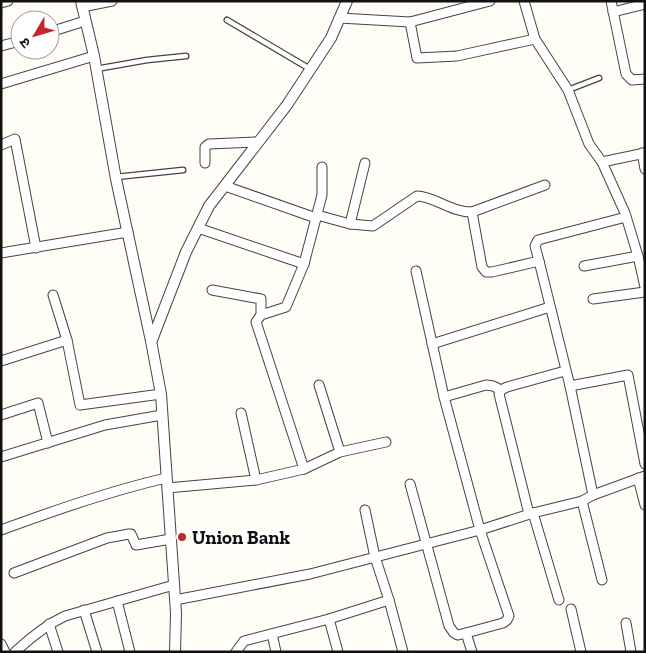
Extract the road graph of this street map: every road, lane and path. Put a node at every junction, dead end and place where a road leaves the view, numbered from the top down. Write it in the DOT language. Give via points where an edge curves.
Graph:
graph roads {
  1 [pos="8,1"];
  2 [pos="112,1"];
  3 [pos="347,1"];
  4 [pos="490,1"];
  5 [pos="524,1"];
  6 [pos="611,1"];
  7 [pos="1,3"];
  8 [pos="82,4"];
  9 [pos="645,4"];
  10 [pos="613,12"];
  11 [pos="340,18"];
  12 [pos="227,20"];
  13 [pos="85,21"];
  14 [pos="410,22"];
  15 [pos="60,29"];
  16 [pos="535,39"];
  17 [pos="94,56"];
  18 [pos="186,56"];
  19 [pos="96,69"];
  20 [pos="310,69"];
  21 [pos="598,78"];
  22 [pos="645,79"];
  23 [pos="1,84"];
  24 [pos="568,90"];
  25 [pos="258,142"];
  26 [pos="1,145"];
  27 [pos="643,153"];
  28 [pos="205,162"];
  29 [pos="602,162"];
  30 [pos="365,163"];
  31 [pos="322,167"];
  32 [pos="645,169"];
  33 [pos="184,170"];
  34 [pos="116,177"];
  35 [pos="545,185"];
  36 [pos="225,186"];
  37 [pos="472,212"];
  38 [pos="317,216"];
  39 [pos="626,217"];
  40 [pos="350,224"];
  41 [pos="198,228"];
  42 [pos="128,232"];
  43 [pos="36,248"];
  44 [pos="1,252"];
  45 [pos="638,256"];
  46 [pos="539,261"];
  47 [pos="304,264"];
  48 [pos="584,266"];
  49 [pos="416,271"];
  50 [pos="645,287"];
  51 [pos="212,290"];
  52 [pos="645,292"];
  53 [pos="53,296"];
  54 [pos="593,299"];
  55 [pos="550,307"];
  56 [pos="261,315"];
  57 [pos="67,340"];
  58 [pos="151,340"];
  59 [pos="432,344"];
  60 [pos="1,361"];
  61 [pos="565,371"];
  62 [pos="319,385"];
  63 [pos="570,386"];
  64 [pos="501,390"];
  65 [pos="161,394"];
  66 [pos="444,397"];
  67 [pos="241,413"];
  68 [pos="1,415"];
  69 [pos="162,415"];
  70 [pos="386,442"];
  71 [pos="48,443"];
  72 [pos="340,452"];
  73 [pos="1,457"];
  74 [pos="645,464"];
  75 [pos="304,469"];
  76 [pos="642,477"];
  77 [pos="256,480"];
  78 [pos="167,483"];
  79 [pos="410,484"];
  80 [pos="593,495"];
  81 [pos="582,501"];
  82 [pos="645,505"];
  83 [pos="365,510"];
  84 [pos="531,513"];
  85 [pos="1,530"];
  86 [pos="480,530"];
  87 [pos="171,539"];
  88 [pos="426,544"];
  89 [pos="375,557"];
  90 [pos="14,573"];
  91 [pos="602,580"];
  92 [pos="174,585"];
  93 [pos="175,600"];
  94 [pos="390,600"];
  95 [pos="559,600"];
  96 [pos="117,601"];
  97 [pos="571,609"];
  98 [pos="84,610"];
  99 [pos="329,619"];
  100 [pos="626,623"];
  101 [pos="49,624"];
  102 [pos="466,633"];
  103 [pos="272,634"];
  104 [pos="1,644"];
  105 [pos="5,652"];
  106 [pos="15,652"];
  107 [pos="58,652"];
  108 [pos="97,652"];
  109 [pos="130,652"];
  110 [pos="175,652"];
  111 [pos="236,652"];
  112 [pos="276,652"];
  113 [pos="338,652"];
  114 [pos="403,652"];
  115 [pos="472,652"];
  116 [pos="581,652"];
  117 [pos="631,652"];
  1 -- 7 [label="street"];
  2 -- 8 [label="street"];
  3 -- 11 [label="street"];
  4 -- 14 [label="street"];
  5 -- 16 [label="street"];
  6 -- 10 [label="street"];
  8 -- 13 [label="street"];
  9 -- 10 [label="street"];
  10 -- 22 [label="street" via="628,77 634,81"];
  11 -- 14 [label="street"];
  11 -- 20 [label="street"];
  12 -- 20 [label="lane"];
  13 -- 15 [label="street"];
  13 -- 17 [label="street"];
  14 -- 16 [label="street" via="416,58 457,56"];
  16 -- 24 [label="street"];
  17 -- 19 [label="street"];
  17 -- 23 [label="street"];
  18 -- 19 [label="lane"];
  19 -- 34 [label="street"];
  20 -- 25 [label="street"];
  21 -- 24 [label="lane"];
  24 -- 29 [label="street" via="589,144"];
  25 -- 28 [label="street" via="209,144 205,148"];
  25 -- 36 [label="street"];
  26 -- 43 [label="street" via="15,139"];
  27 -- 29 [label="street"];
  27 -- 32 [label="street"];
  29 -- 39 [label="street"];
  30 -- 40 [label="street"];
  31 -- 38 [label="street" via="322,195"];
  33 -- 34 [label="lane"];
  34 -- 42 [label="street"];
  35 -- 37 [label="street"];
  36 -- 38 [label="street"];
  36 -- 41 [label="street" via="209,206"];
  37 -- 40 [label="street" via="451,209 417,196 373,226"];
  37 -- 46 [label="street" via="482,267 486,272"];
  38 -- 40 [label="street"];
  38 -- 47 [label="street"];
  39 -- 45 [label="street"];
  39 -- 46 [label="street" via="538,240 535,246"];
  41 -- 47 [label="street"];
  41 -- 58 [label="street"];
  42 -- 43 [label="street"];
  42 -- 58 [label="street"];
  43 -- 44 [label="street"];
  45 -- 48 [label="street"];
  45 -- 50 [label="street"];
  46 -- 55 [label="street"];
  47 -- 56 [label="street" via="286,307"];
  49 -- 59 [label="street"];
  51 -- 56 [label="street" via="261,299"];
  52 -- 54 [label="street"];
  53 -- 57 [label="street"];
  55 -- 59 [label="street"];
  55 -- 61 [label="street"];
  56 -- 75 [label="street" via="256,322"];
  57 -- 60 [label="street"];
  57 -- 65 [label="street" via="80,405"];
  58 -- 65 [label="street"];
  59 -- 66 [label="street"];
  61 -- 63 [label="street"];
  61 -- 64 [label="street"];
  62 -- 72 [label="street"];
  63 -- 74 [label="street" via="628,374"];
  63 -- 80 [label="street"];
  64 -- 66 [label="street" via="486,386"];
  64 -- 84 [label="street" via="499,398"];
  65 -- 69 [label="street"];
  66 -- 86 [label="street"];
  67 -- 77 [label="street"];
  68 -- 71 [label="street" via="38,403"];
  69 -- 71 [label="street" via="105,425"];
  69 -- 78 [label="street"];
  70 -- 72 [label="street"];
  71 -- 73 [label="street"];
  72 -- 75 [label="street"];
  75 -- 77 [label="street"];
  76 -- 80 [label="street"];
  76 -- 82 [label="street"];
  77 -- 78 [label="street"];
  78 -- 85 [label="street" via="123,488"];
  78 -- 87 [label="street"];
  79 -- 88 [label="street"];
  80 -- 81 [label="street"];
  81 -- 84 [label="street"];
  81 -- 91 [label="street"];
  83 -- 89 [label="street"];
  84 -- 86 [label="street"];
  84 -- 95 [label="street"];
  86 -- 88 [label="street"];
  86 -- 102 [label="street" via="509,616 504,623"];
  87 -- 90 [label="street" via="136,545 131,534 107,538"];
  87 -- 92 [label="street"];
  88 -- 89 [label="street"];
  88 -- 102 [label="street" via="451,630 458,635"];
  89 -- 93 [label="street" via="310,574"];
  89 -- 94 [label="street"];
  92 -- 93 [label="street"];
  92 -- 96 [label="street"];
  93 -- 110 [label="street"];
  94 -- 99 [label="street"];
  94 -- 114 [label="street"];
  96 -- 98 [label="street"];
  96 -- 109 [label="street"];
  97 -- 116 [label="street"];
  98 -- 101 [label="street"];
  98 -- 108 [label="street"];
  99 -- 103 [label="street"];
  99 -- 113 [label="street"];
  100 -- 117 [label="street"];
  101 -- 106 [label="street"];
  101 -- 107 [label="street"];
  102 -- 115 [label="street"];
  103 -- 111 [label="street" via="244,641"];
  103 -- 112 [label="street"];
  104 -- 105 [label="street"];
}
